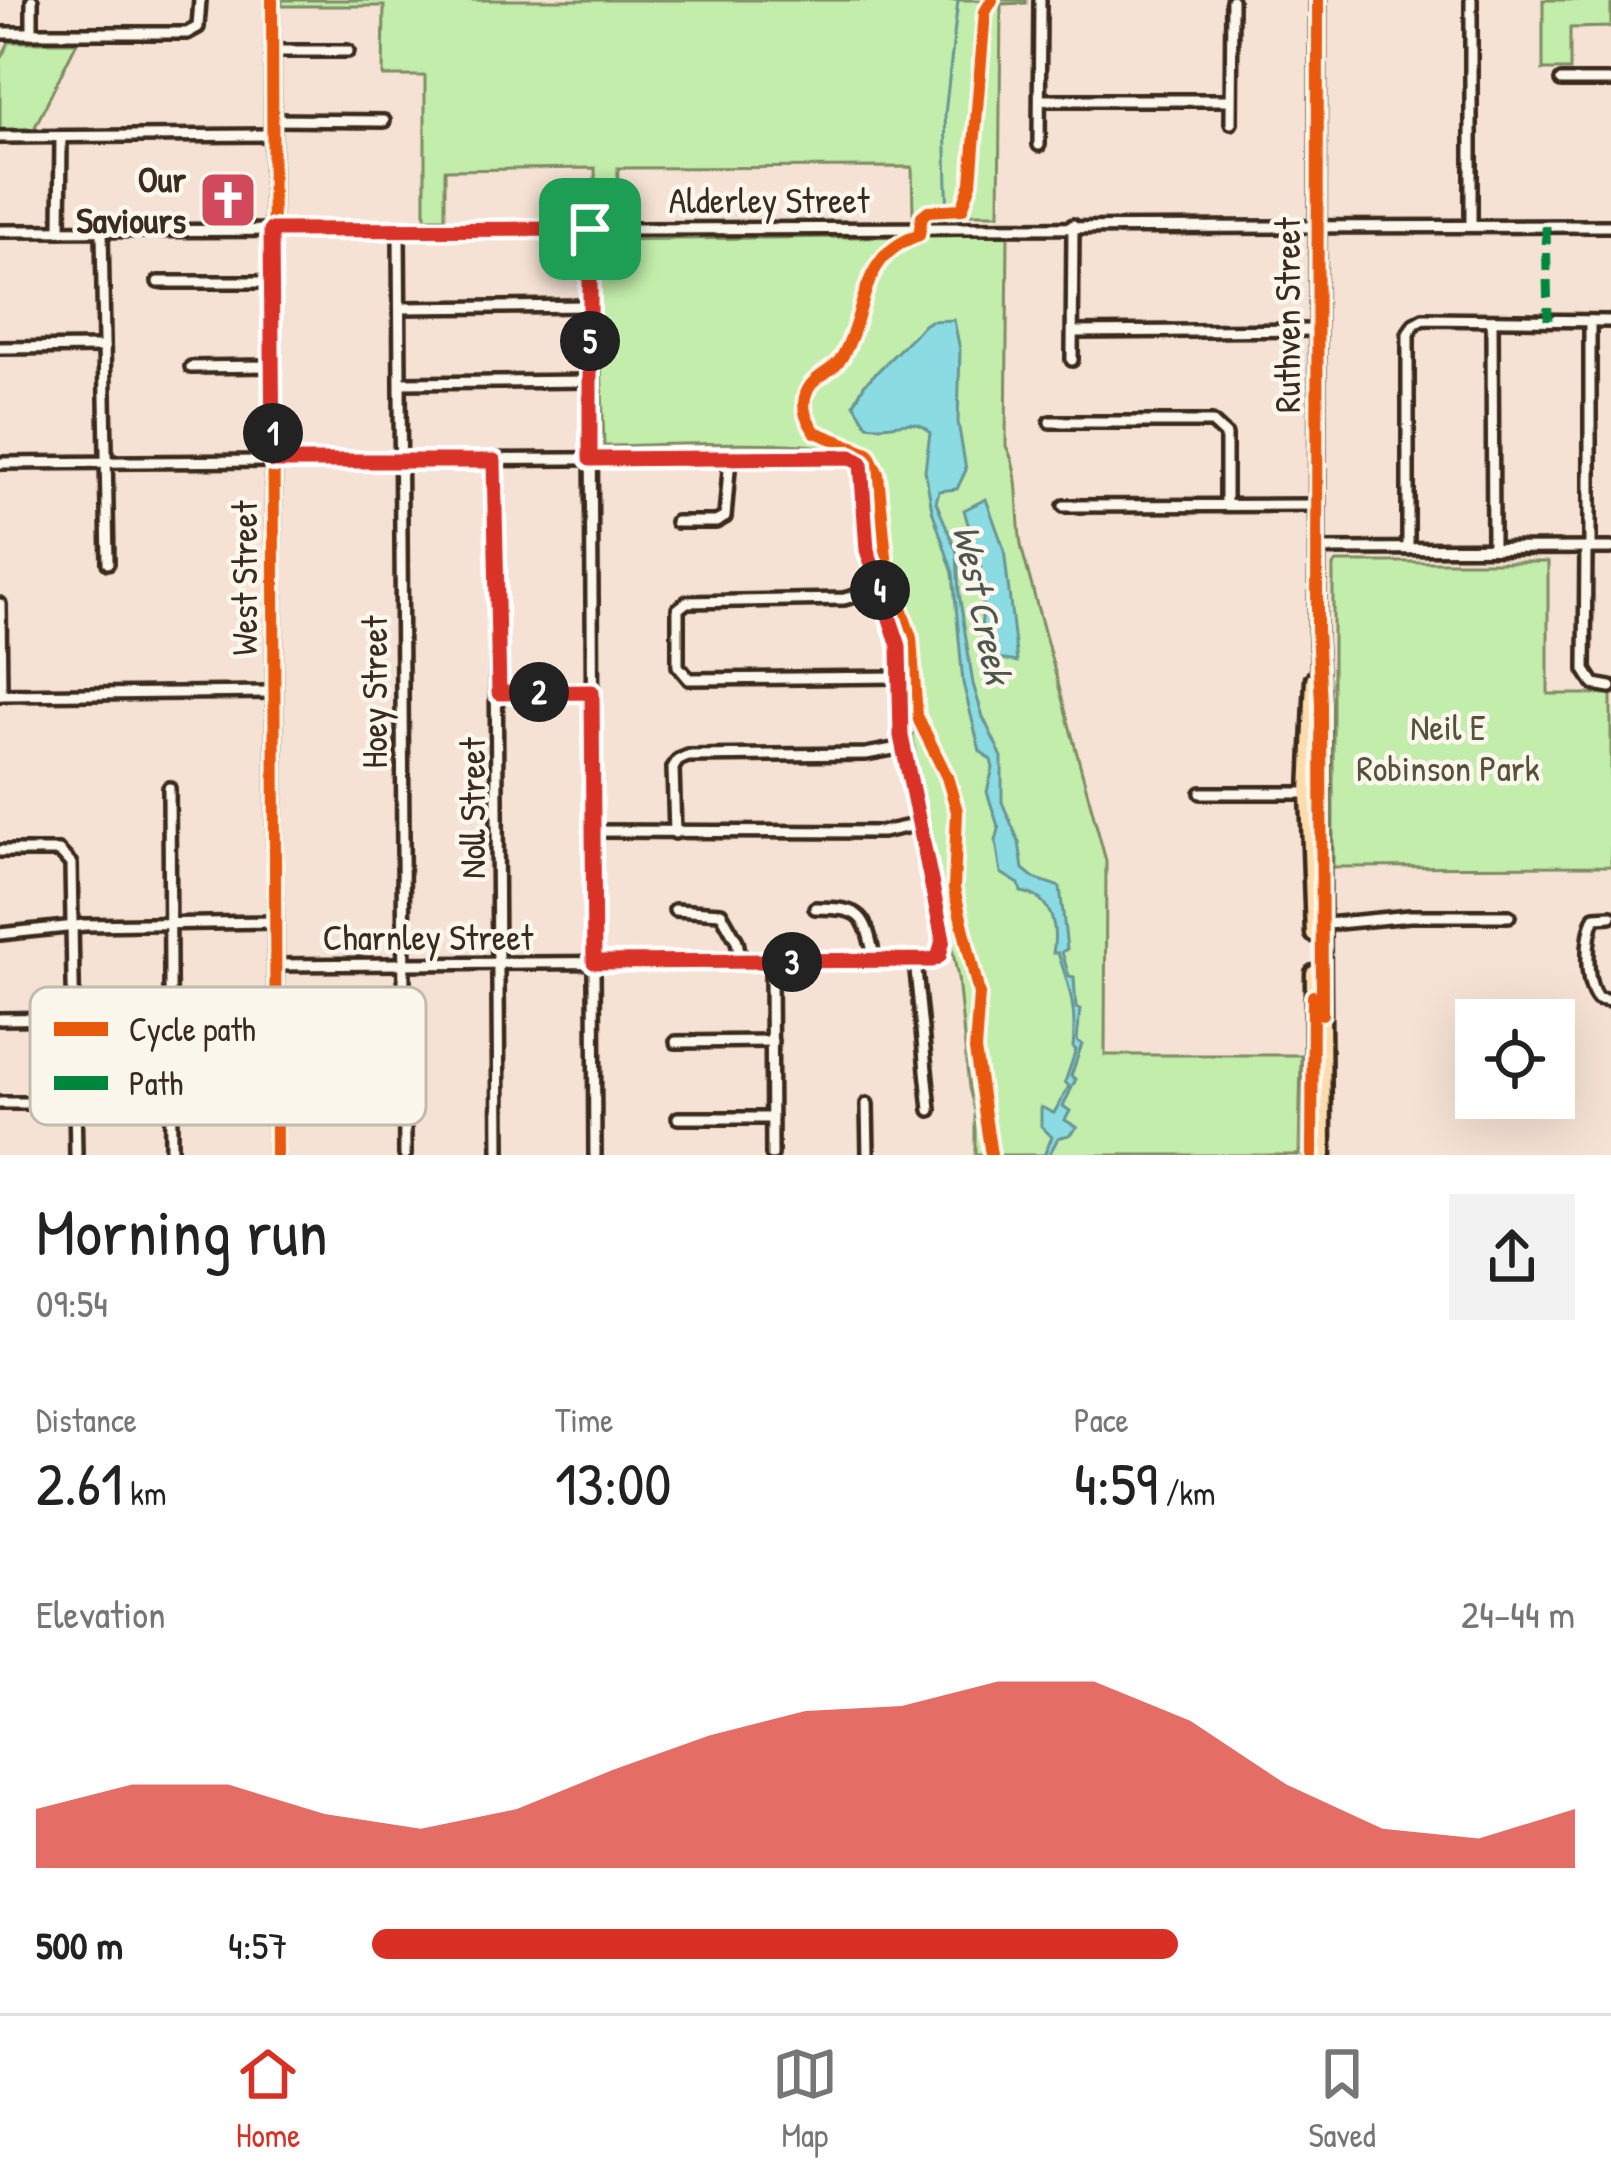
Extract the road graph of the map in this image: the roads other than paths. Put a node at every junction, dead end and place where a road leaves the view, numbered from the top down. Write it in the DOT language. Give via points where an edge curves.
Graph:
graph roads {
  1 [pos="32,0"];
  2 [pos="200,0"];
  3 [pos="272,0"];
  4 [pos="1040,0"];
  5 [pos="1232,0"];
  6 [pos="1318,0"];
  7 [pos="1471,0"];
  8 [pos="0,33"];
  9 [pos="32,33"];
  10 [pos="272,51"];
  11 [pos="348,51"];
  12 [pos="1561,81"];
  13 [pos="1611,81"];
  14 [pos="1041,100"];
  15 [pos="1230,100"];
  16 [pos="272,120"];
  17 [pos="384,121"];
  18 [pos="1231,123"];
  19 [pos="272,135"];
  20 [pos="0,137"];
  21 [pos="61,137"];
  22 [pos="1039,146"];
  23 [pos="1073,225"];
  24 [pos="1316,225"];
  25 [pos="1471,225"];
  26 [pos="1611,226"];
  27 [pos="590,229"];
  28 [pos="60,230"];
  29 [pos="271,230"];
  30 [pos="399,230"];
  31 [pos="0,231"];
  32 [pos="102,231"];
  33 [pos="272,282"];
  34 [pos="158,283"];
  35 [pos="590,305"];
  36 [pos="400,308"];
  37 [pos="1492,321"];
  38 [pos="1590,321"];
  39 [pos="1611,321"];
  40 [pos="1316,330"];
  41 [pos="1073,332"];
  42 [pos="104,347"];
  43 [pos="0,348"];
  44 [pos="1072,360"];
  45 [pos="272,366"];
  46 [pos="191,367"];
  47 [pos="590,381"];
  48 [pos="401,383"];
  49 [pos="1050,422"];
  50 [pos="730,458"];
  51 [pos="590,459"];
  52 [pos="400,460"];
  53 [pos="273,461"];
  54 [pos="494,461"];
  55 [pos="106,462"];
  56 [pos="0,463"];
  57 [pos="1226,505"];
  58 [pos="1317,505"];
  59 [pos="1064,506"];
  60 [pos="676,522"];
  61 [pos="1493,548"];
  62 [pos="1588,548"];
  63 [pos="1611,548"];
  64 [pos="1317,549"];
  65 [pos="1408,549"];
  66 [pos="108,563"];
  67 [pos="879,589"];
  68 [pos="0,604"];
  69 [pos="900,676"];
  70 [pos="1611,687"];
  71 [pos="275,692"];
  72 [pos="592,692"];
  73 [pos="499,693"];
  74 [pos="0,695"];
  75 [pos="904,747"];
  76 [pos="169,788"];
  77 [pos="1201,793"];
  78 [pos="1315,793"];
  79 [pos="920,824"];
  80 [pos="594,831"];
  81 [pos="675,833"];
  82 [pos="0,851"];
  83 [pos="815,908"];
  84 [pos="675,910"];
  85 [pos="1509,916"];
  86 [pos="1611,916"];
  87 [pos="276,922"];
  88 [pos="170,923"];
  89 [pos="74,926"];
  90 [pos="1317,926"];
  91 [pos="0,934"];
  92 [pos="915,960"];
  93 [pos="875,961"];
  94 [pos="594,962"];
  95 [pos="741,962"];
  96 [pos="771,962"];
  97 [pos="499,963"];
  98 [pos="403,964"];
  99 [pos="277,965"];
  100 [pos="75,987"];
  101 [pos="170,987"];
  102 [pos="277,987"];
  103 [pos="403,987"];
  104 [pos="1611,1001"];
  105 [pos="0,1019"];
  106 [pos="30,1019"];
  107 [pos="772,1041"];
  108 [pos="676,1042"];
  109 [pos="867,1104"];
  110 [pos="930,1110"];
  111 [pos="678,1118"];
  112 [pos="772,1118"];
  113 [pos="171,1125"];
  114 [pos="276,1125"];
  115 [pos="405,1125"];
  116 [pos="1317,1153"];
  117 [pos="171,1155"];
  118 [pos="276,1155"];
  119 [pos="405,1155"];
  120 [pos="500,1155"];
  121 [pos="595,1155"];
  122 [pos="772,1155"];
  123 [pos="868,1155"];
  1 -- 9 [label="street"];
  2 -- 9 [label="street" via="198,27 187,33"];
  3 -- 10 [label="main road, West Street"];
  4 -- 14 [label="street"];
  5 -- 15 [label="street"];
  6 -- 24 [label="highway, Ruthven Street"];
  7 -- 25 [label="street"];
  8 -- 9 [label="street"];
  10 -- 11 [label="street"];
  10 -- 16 [label="main road, West Street"];
  12 -- 13 [label="street"];
  14 -- 15 [label="street"];
  14 -- 22 [label="street"];
  15 -- 18 [label="street"];
  16 -- 17 [label="street"];
  16 -- 19 [label="main road, West Street"];
  19 -- 21 [label="street"];
  19 -- 29 [label="main road, West Street"];
  20 -- 21 [label="street"];
  21 -- 28 [label="street"];
  23 -- 24 [label="street, Alderley Street"];
  23 -- 27 [label="street, Alderley Street"];
  23 -- 41 [label="street"];
  24 -- 25 [label="street, Alderley Street"];
  24 -- 40 [label="highway, Ruthven Street"];
  25 -- 26 [label="street, Alderley Street"];
  27 -- 30 [label="street, Alderley Street"];
  27 -- 35 [label="street"];
  28 -- 31 [label="street, Alderley Street"];
  28 -- 32 [label="street, Alderley Street"];
  29 -- 30 [label="street, Alderley Street"];
  29 -- 32 [label="street, Alderley Street"];
  29 -- 33 [label="main road, West Street"];
  30 -- 36 [label="street, Hoey Street"];
  32 -- 42 [label="street"];
  33 -- 34 [label="street"];
  33 -- 45 [label="main road, West Street"];
  35 -- 36 [label="street"];
  35 -- 47 [label="street"];
  36 -- 48 [label="street, Hoey Street"];
  37 -- 38 [label="street"];
  37 -- 61 [label="street"];
  37 -- 65 [label="street" via="1423,320 1408,334"];
  38 -- 39 [label="street"];
  38 -- 62 [label="street"];
  40 -- 41 [label="street"];
  40 -- 58 [label="highway, Ruthven Street"];
  41 -- 44 [label="street"];
  42 -- 43 [label="street"];
  42 -- 55 [label="street"];
  45 -- 46 [label="street"];
  45 -- 53 [label="main road, West Street"];
  47 -- 48 [label="street"];
  47 -- 51 [label="street"];
  48 -- 52 [label="street, Hoey Street"];
  49 -- 57 [label="street" via="1212,422 1226,435"];
  50 -- 51 [label="street"];
  50 -- 60 [label="street" via="725,517"];
  50 -- 67 [label="street" via="861,463 867,550"];
  51 -- 54 [label="street"];
  51 -- 72 [label="street"];
  52 -- 53 [label="street"];
  52 -- 54 [label="street"];
  52 -- 98 [label="street, Hoey Street"];
  53 -- 55 [label="street"];
  53 -- 71 [label="main road, West Street"];
  54 -- 73 [label="street, Noll Street"];
  55 -- 56 [label="street"];
  55 -- 66 [label="street"];
  57 -- 58 [label="street"];
  57 -- 59 [label="street"];
  58 -- 64 [label="highway, Ruthven Street"];
  61 -- 62 [label="street"];
  61 -- 65 [label="street"];
  62 -- 63 [label="street"];
  62 -- 70 [label="street" via="1586,670 1594,684"];
  64 -- 65 [label="street"];
  64 -- 78 [label="highway, Ruthven Street"];
  67 -- 69 [label="street" via="899,646"];
  67 -- 69 [label="street" via="844,599 687,602 678,609 677,666 689,679"];
  68 -- 74 [label="street"];
  69 -- 75 [label="street"];
  71 -- 74 [label="street"];
  71 -- 87 [label="main road, West Street"];
  72 -- 73 [label="street"];
  72 -- 80 [label="street"];
  73 -- 97 [label="street, Noll Street"];
  75 -- 79 [label="street"];
  75 -- 81 [label="street" via="688,756 673,768"];
  76 -- 88 [label="street"];
  77 -- 78 [label="street"];
  78 -- 90 [label="highway, Ruthven Street"];
  79 -- 81 [label="street" via="883,832"];
  79 -- 92 [label="street, Charnley Street" via="943,939 939,956"];
  80 -- 81 [label="street"];
  80 -- 94 [label="street"];
  82 -- 89 [label="street" via="68,856"];
  83 -- 93 [label="street" via="860,914"];
  84 -- 95 [label="street" via="722,913"];
  85 -- 90 [label="street"];
  86 -- 104 [label="street" via="1595,917 1590,930 1591,991"];
  87 -- 88 [label="street"];
  87 -- 99 [label="main road, West Street"];
  88 -- 89 [label="street"];
  88 -- 101 [label="street"];
  89 -- 91 [label="street"];
  89 -- 100 [label="street"];
  90 -- 116 [label="highway, Ruthven Street"];
  92 -- 93 [label="street, Charnley Street"];
  92 -- 110 [label="street"];
  93 -- 96 [label="street, Charnley Street"];
  94 -- 95 [label="street, Charnley Street"];
  94 -- 97 [label="street, Charnley Street"];
  94 -- 121 [label="street"];
  95 -- 96 [label="street, Charnley Street"];
  96 -- 107 [label="street"];
  97 -- 98 [label="street, Charnley Street"];
  97 -- 120 [label="street, Noll Street"];
  98 -- 99 [label="street, Charnley Street"];
  98 -- 103 [label="street, Hoey Street"];
  99 -- 102 [label="main road, West Street"];
  105 -- 106 [label="street"];
  107 -- 108 [label="street"];
  107 -- 112 [label="street"];
  109 -- 123 [label="street"];
  111 -- 112 [label="street"];
  112 -- 122 [label="street"];
  113 -- 117 [label="street"];
  114 -- 118 [label="main road, West Street"];
  115 -- 119 [label="street, Hoey Street"];
}
